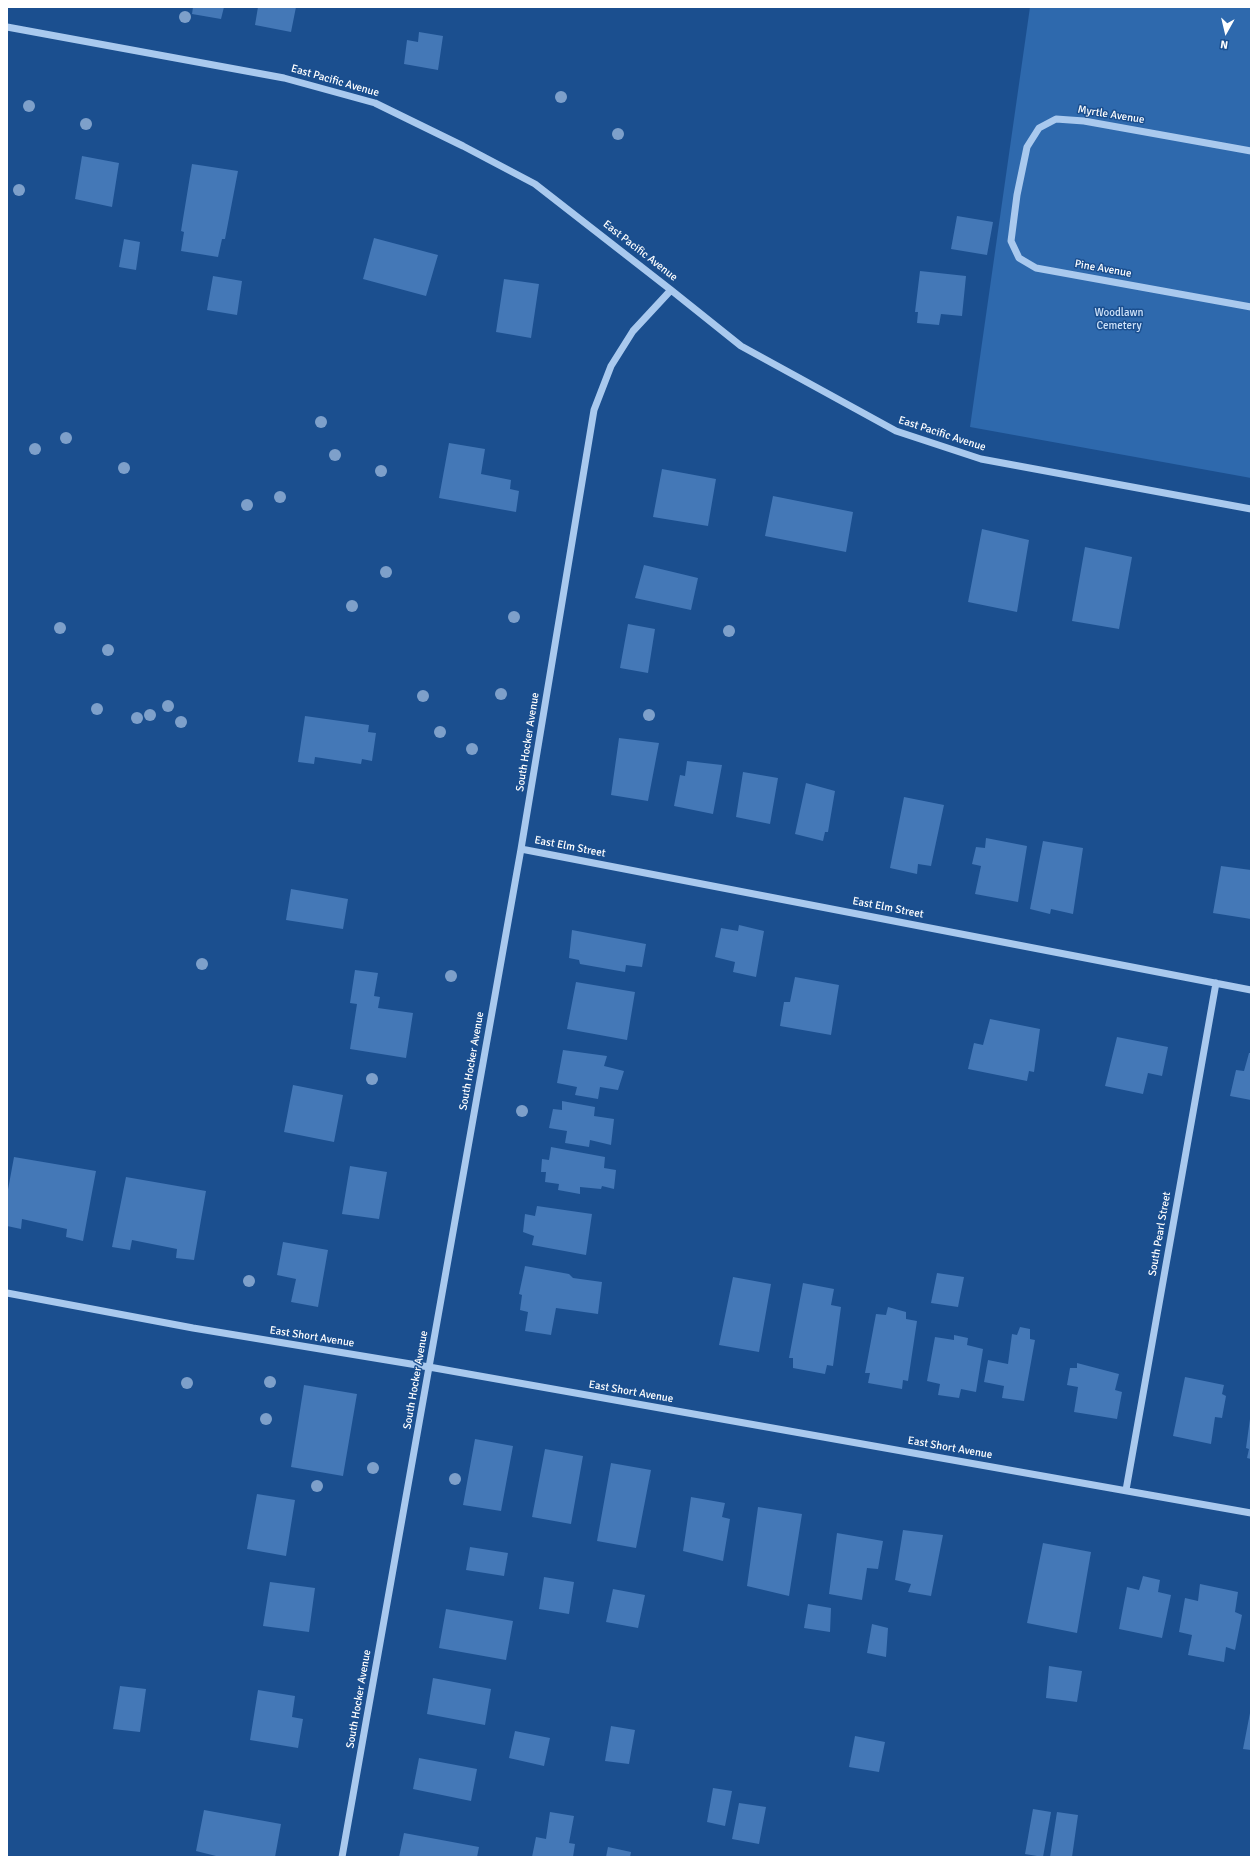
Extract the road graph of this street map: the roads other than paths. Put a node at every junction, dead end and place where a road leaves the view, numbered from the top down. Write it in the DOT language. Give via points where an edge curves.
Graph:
graph roads {
  1 [pos="7,27"];
  2 [pos="1251,151"];
  3 [pos="1017,195"];
  4 [pos="671,290"];
  5 [pos="1251,307"];
  6 [pos="1251,509"];
  7 [pos="521,849"];
  8 [pos="1216,983"];
  9 [pos="1251,990"];
  10 [pos="7,1293"];
  11 [pos="429,1368"];
  12 [pos="1126,1490"];
  13 [pos="1251,1513"];
  14 [pos="342,1857"];
  1 -- 4 [label="street, East Pacific Avenue" via="284,78 375,104 535,184"];
  2 -- 3 [label="street, Myrtle Avenue" via="1084,121 1056,119 1038,128 1027,147"];
  3 -- 5 [label="street, Pine Avenue" via="1011,241 1019,258 1036,268"];
  4 -- 6 [label="street, East Pacific Avenue" via="741,346 896,431 981,459"];
  4 -- 7 [label="street, South Hocker Avenue" via="633,331 611,366 594,410"];
  7 -- 8 [label="street, East Elm Street"];
  7 -- 11 [label="street, South Hocker Avenue"];
  8 -- 9 [label="street, East Elm Street"];
  8 -- 12 [label="street, South Pearl Street"];
  10 -- 11 [label="street, East Short Avenue"];
  11 -- 12 [label="street, East Short Avenue"];
  11 -- 14 [label="street, South Hocker Avenue"];
  12 -- 13 [label="street, East Short Avenue"];
}
